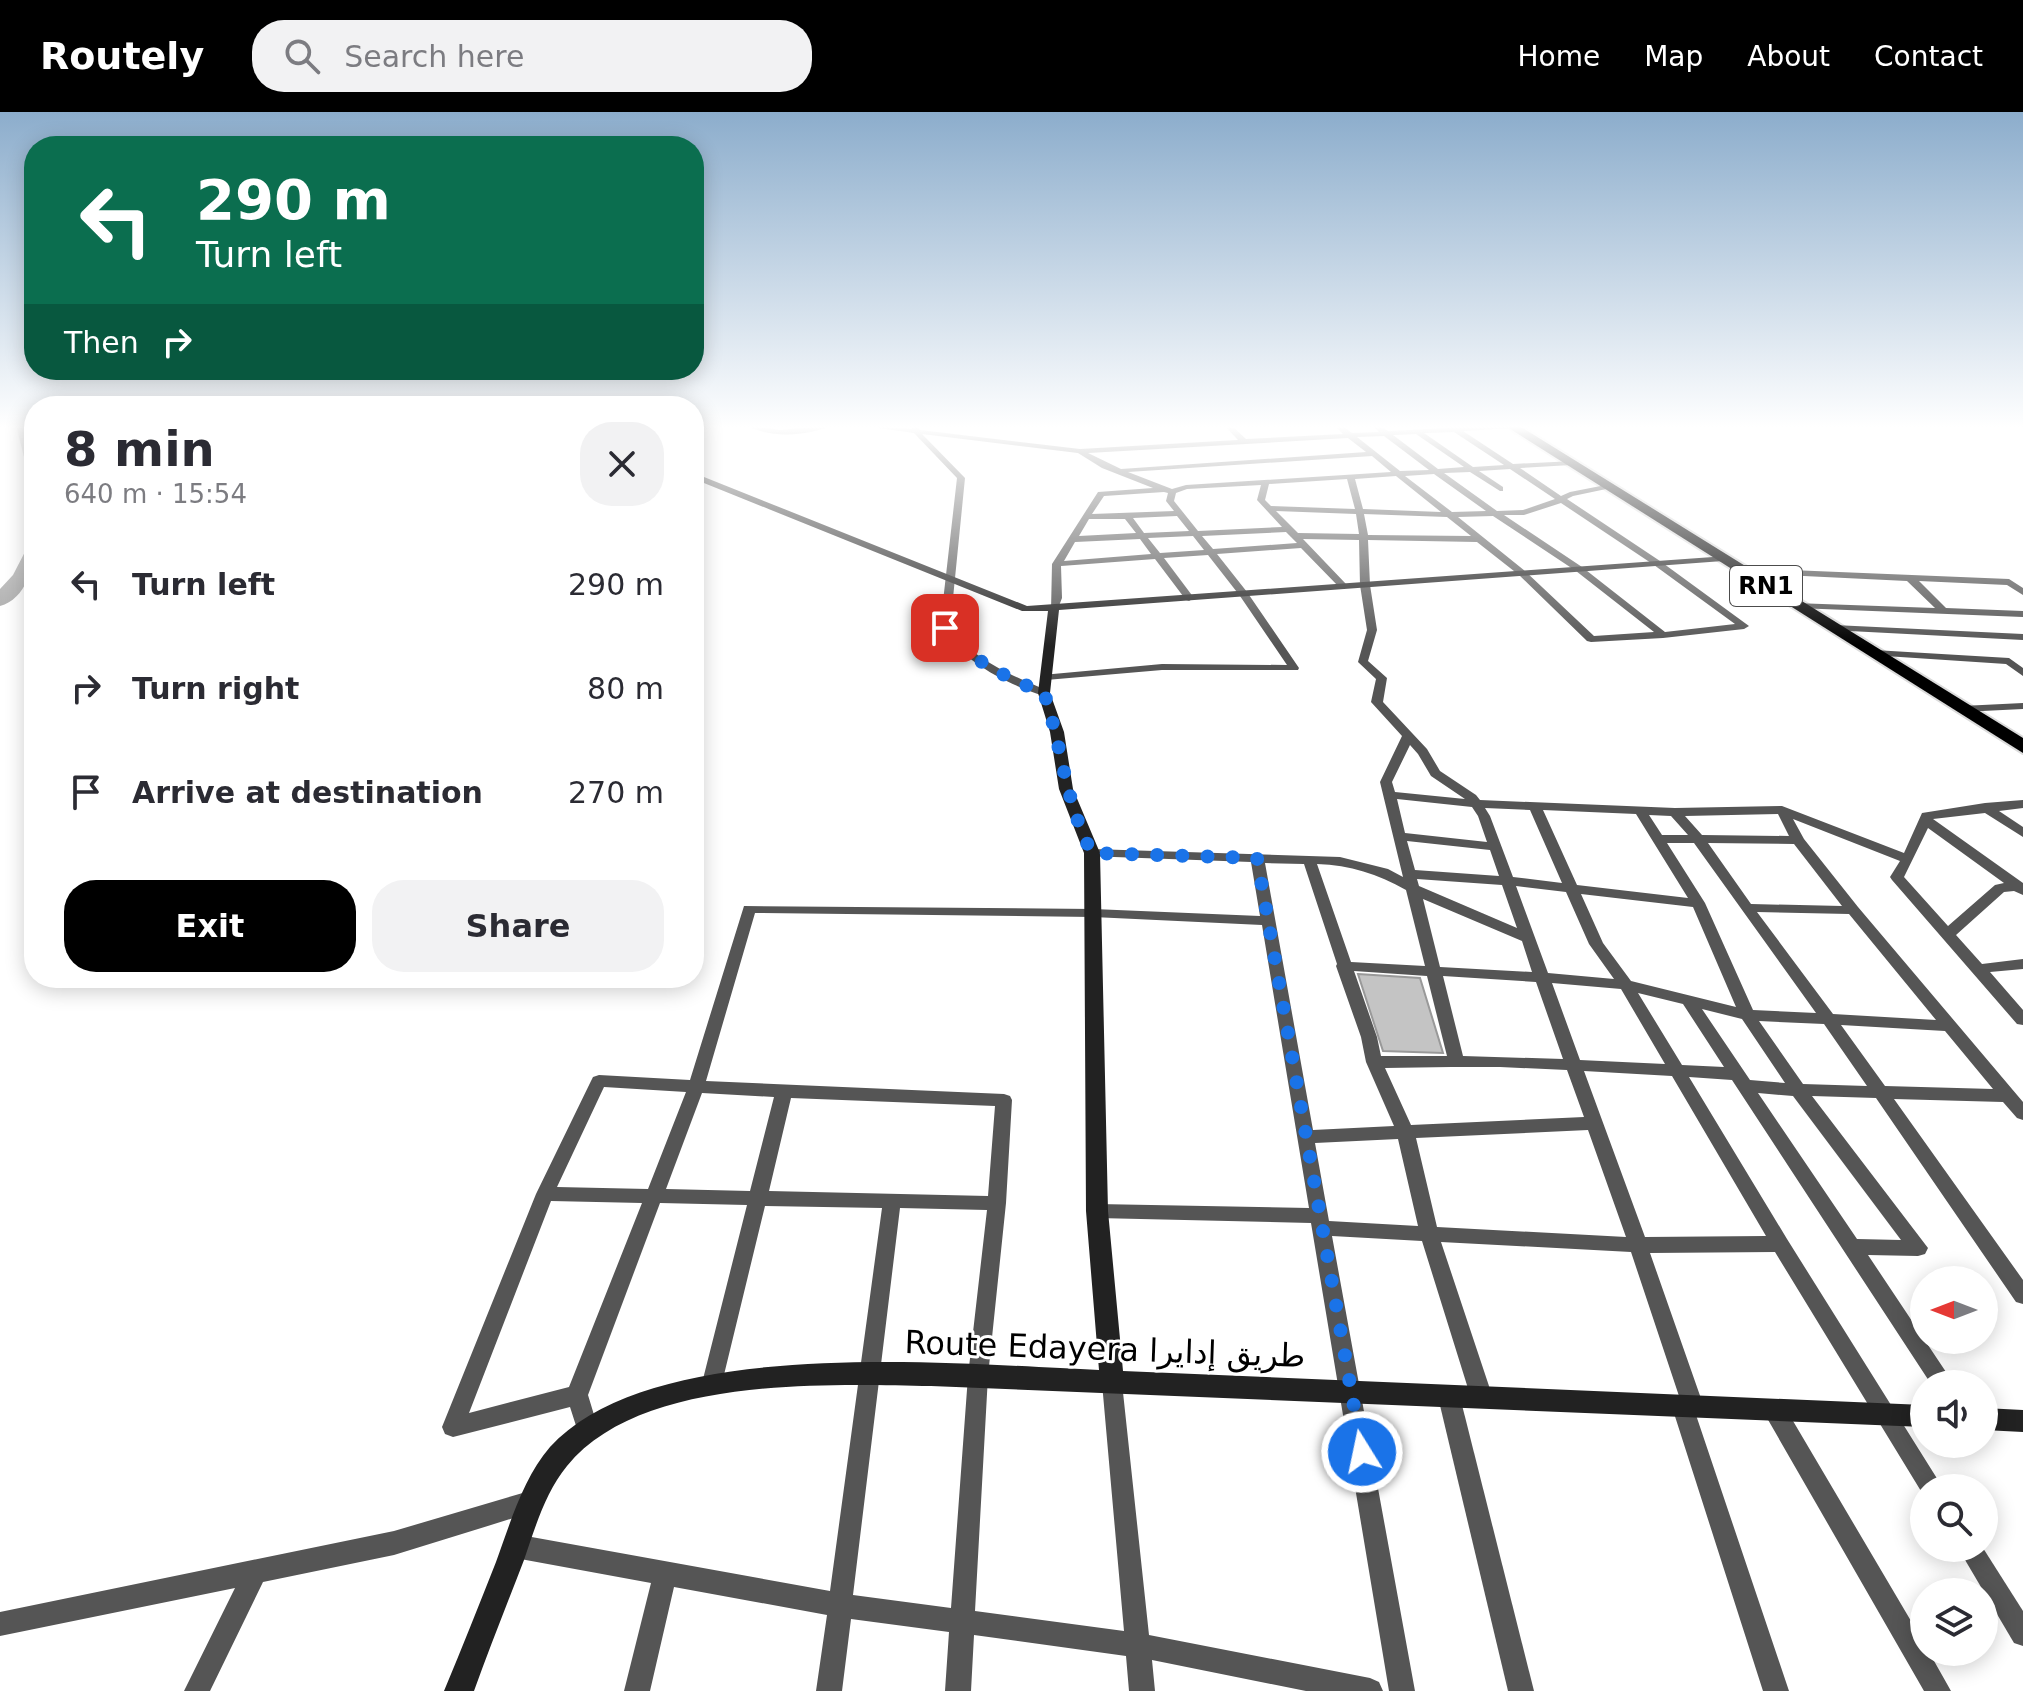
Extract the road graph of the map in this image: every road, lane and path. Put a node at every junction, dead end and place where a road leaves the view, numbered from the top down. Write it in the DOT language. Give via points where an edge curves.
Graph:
graph roads {
  1 [pos="751,499"];
  2 [pos="959,499"];
  3 [pos="1098,499"];
  4 [pos="1170,499"];
  5 [pos="1261,499"];
  6 [pos="1356,499"];
  7 [pos="1432,499"];
  8 [pos="1477,499"];
  9 [pos="1558,499"];
  10 [pos="1562,499"];
  11 [pos="1628,499"];
  12 [pos="1267,508"];
  13 [pos="1180,513"];
  14 [pos="1360,513"];
  15 [pos="1499,514"];
  16 [pos="1451,515"];
  17 [pos="1127,516"];
  18 [pos="1087,517"];
  19 [pos="1196,533"];
  20 [pos="1290,533"];
  21 [pos="1140,535"];
  22 [pos="1364,537"];
  23 [pos="1074,539"];
  24 [pos="1481,539"];
  25 [pos="1301,545"];
  26 [pos="1212,553"];
  27 [pos="1156,556"];
  28 [pos="1723,558"];
  29 [pos="1657,563"];
  30 [pos="1057,564"];
  31 [pos="1579,569"];
  32 [pos="1742,571"];
  33 [pos="1522,573"];
  34 [pos="952,578"];
  35 [pos="1910,578"];
  36 [pos="2009,582"];
  37 [pos="2023,583"];
  38 [pos="1365,585"];
  39 [pos="1343,586"];
  40 [pos="2023,592"];
  41 [pos="1244,594"];
  42 [pos="1189,598"];
  43 [pos="1797,605"];
  44 [pos="1054,609"];
  45 [pos="1947,610"];
  46 [pos="2023,614"];
  47 [pos="1834,628"];
  48 [pos="1977,634"];
  49 [pos="1663,635"];
  50 [pos="2023,637"];
  51 [pos="1874,653"];
  52 [pos="2009,661"];
  53 [pos="2023,663"];
  54 [pos="2023,673"];
  55 [pos="1046,677"];
  56 [pos="1044,693"];
  57 [pos="2023,706"];
  58 [pos="1962,709"];
  59 [pos="1408,736"];
  60 [pos="2023,747"];
  61 [pos="1390,795"];
  62 [pos="1476,804"];
  63 [pos="2023,804"];
  64 [pos="1535,806"];
  65 [pos="1985,807"];
  66 [pos="1782,810"];
  67 [pos="1640,811"];
  68 [pos="1675,812"];
  69 [pos="1925,819"];
  70 [pos="2023,833"];
  71 [pos="1400,836"];
  72 [pos="1658,839"];
  73 [pos="1701,839"];
  74 [pos="1798,840"];
  75 [pos="1495,847"];
  76 [pos="1092,853"];
  77 [pos="1257,858"];
  78 [pos="1908,859"];
  79 [pos="1309,860"];
  80 [pos="1508,881"];
  81 [pos="1412,882"];
  82 [pos="2021,887"];
  83 [pos="1571,889"];
  84 [pos="1698,903"];
  85 [pos="1746,908"];
  86 [pos="1853,910"];
  87 [pos="1093,913"];
  88 [pos="1268,921"];
  89 [pos="1948,934"];
  90 [pos="1528,938"];
  91 [pos="2023,964"];
  92 [pos="1343,966"];
  93 [pos="1977,969"];
  94 [pos="1435,973"];
  95 [pos="1542,977"];
  96 [pos="1626,985"];
  97 [pos="1687,999"];
  98 [pos="1747,1015"];
  99 [pos="1831,1020"];
  100 [pos="2023,1020"];
  101 [pos="1950,1026"];
  102 [pos="1374,1062"];
  103 [pos="1457,1063"];
  104 [pos="1574,1066"];
  105 [pos="1680,1073"];
  106 [pos="1740,1080"];
  107 [pos="697,1085"];
  108 [pos="1798,1090"];
  109 [pos="784,1092"];
  110 [pos="1882,1094"];
  111 [pos="2008,1096"];
  112 [pos="2023,1114"];
  113 [pos="1595,1123"];
  114 [pos="1406,1134"];
  115 [pos="1307,1137"];
  116 [pos="545,1194"];
  117 [pos="654,1196"];
  118 [pos="758,1198"];
  119 [pos="892,1201"];
  120 [pos="997,1203"];
  121 [pos="1097,1211"];
  122 [pos="1322,1222"];
  123 [pos="1429,1234"];
  124 [pos="1780,1244"];
  125 [pos="1638,1245"];
  126 [pos="1851,1247"];
  127 [pos="2023,1296"];
  128 [pos="1934,1370"];
  129 [pos="870,1374"];
  130 [pos="978,1376"];
  131 [pos="712,1383"];
  132 [pos="1112,1383"];
  133 [pos="1352,1393"];
  134 [pos="577,1395"];
  135 [pos="1449,1397"];
  136 [pos="1482,1398"];
  137 [pos="1688,1407"];
  138 [pos="1775,1411"];
  139 [pos="1887,1415"];
  140 [pos="1910,1416"];
  141 [pos="1998,1420"];
  142 [pos="2023,1421"];
  143 [pos="587,1428"];
  144 [pos="1923,1474"];
  145 [pos="533,1501"];
  146 [pos="515,1546"];
  147 [pos="1979,1562"];
  148 [pos="256,1571"];
  149 [pos="665,1574"];
  150 [pos="840,1605"];
  151 [pos="962,1623"];
  152 [pos="0,1624"];
  153 [pos="2023,1634"];
  154 [pos="1137,1645"];
  155 [pos="197,1691"];
  156 [pos="459,1691"];
  157 [pos="637,1691"];
  158 [pos="829,1691"];
  159 [pos="958,1691"];
  160 [pos="1142,1691"];
  161 [pos="1370,1691"];
  162 [pos="1402,1691"];
  163 [pos="1521,1691"];
  164 [pos="1776,1691"];
  165 [pos="1938,1691"];
  1 -- 34 [label="street"];
  2 -- 34 [label="street"];
  3 -- 18 [label="street"];
  4 -- 13 [label="street"];
  5 -- 12 [label="street"];
  6 -- 14 [label="street"];
  7 -- 16 [label="street"];
  8 -- 15 [label="street"];
  9 -- 15 [label="street" via="1534,510"];
  10 -- 29 [label="street"];
  11 -- 28 [label="highway, RN1"];
  12 -- 14 [label="street"];
  12 -- 20 [label="street"];
  13 -- 17 [label="street"];
  13 -- 19 [label="street"];
  14 -- 16 [label="street"];
  14 -- 22 [label="street"];
  15 -- 16 [label="street"];
  15 -- 31 [label="street"];
  16 -- 24 [label="street"];
  17 -- 18 [label="street"];
  17 -- 21 [label="street"];
  18 -- 23 [label="street"];
  19 -- 20 [label="street"];
  19 -- 21 [label="street"];
  19 -- 26 [label="street"];
  20 -- 22 [label="street"];
  20 -- 25 [label="street"];
  21 -- 23 [label="street"];
  21 -- 27 [label="street"];
  22 -- 24 [label="street"];
  22 -- 38 [label="street"];
  23 -- 30 [label="street"];
  24 -- 33 [label="street"];
  25 -- 26 [label="street"];
  25 -- 39 [label="street"];
  26 -- 27 [label="street"];
  26 -- 41 [label="street"];
  27 -- 30 [label="street"];
  27 -- 42 [label="street"];
  28 -- 29 [label="street"];
  28 -- 32 [label="highway, RN1"];
  29 -- 31 [label="street"];
  29 -- 49 [label="street" via="1744,626"];
  30 -- 44 [label="street" via="1059,597"];
  31 -- 33 [label="street"];
  31 -- 49 [label="street"];
  32 -- 35 [label="street"];
  32 -- 43 [label="highway, RN1"];
  33 -- 38 [label="street"];
  33 -- 49 [label="street" via="1591,639"];
  34 -- 44 [label="street" via="1026,609"];
  34 -- 56 [label="street" via="945,628 949,637 1015,681"];
  35 -- 36 [label="street"];
  35 -- 45 [label="street"];
  36 -- 37 [label="street"];
  36 -- 40 [label="street"];
  38 -- 39 [label="street"];
  38 -- 59 [label="street" via="1372,630 1363,662 1382,678 1377,702"];
  39 -- 41 [label="street"];
  41 -- 42 [label="street"];
  41 -- 55 [label="street" via="1294,668 1162,667"];
  42 -- 44 [label="street"];
  43 -- 45 [label="street"];
  43 -- 47 [label="highway, RN1"];
  44 -- 55 [label="street"];
  45 -- 46 [label="street"];
  45 -- 48 [label="street"];
  47 -- 48 [label="street"];
  47 -- 51 [label="highway, RN1"];
  48 -- 50 [label="street"];
  51 -- 52 [label="street"];
  51 -- 58 [label="highway, RN1"];
  52 -- 53 [label="street"];
  52 -- 54 [label="street"];
  55 -- 56 [label="street"];
  56 -- 76 [label="street" via="1066,789"];
  57 -- 58 [label="street"];
  58 -- 60 [label="highway, RN1"];
  59 -- 61 [label="street" via="1386,782"];
  59 -- 62 [label="street" via="1435,773"];
  61 -- 62 [label="street"];
  61 -- 71 [label="street"];
  62 -- 64 [label="street"];
  62 -- 75 [label="street"];
  63 -- 65 [label="street"];
  64 -- 67 [label="street"];
  64 -- 83 [label="street"];
  65 -- 69 [label="street"];
  65 -- 70 [label="street"];
  66 -- 68 [label="street"];
  66 -- 74 [label="street"];
  66 -- 78 [label="street"];
  67 -- 68 [label="street"];
  67 -- 72 [label="street"];
  68 -- 73 [label="street"];
  69 -- 78 [label="street"];
  69 -- 82 [label="street"];
  71 -- 75 [label="street"];
  71 -- 81 [label="street"];
  72 -- 73 [label="street"];
  72 -- 84 [label="street"];
  73 -- 74 [label="street"];
  73 -- 85 [label="street"];
  74 -- 86 [label="street"];
  75 -- 80 [label="street"];
  76 -- 77 [label="street"];
  76 -- 87 [label="street"];
  77 -- 79 [label="street"];
  77 -- 88 [label="street"];
  78 -- 89 [label="street" via="1897,877"];
  79 -- 81 [label="street" via="1340,861"];
  79 -- 92 [label="street"];
  80 -- 81 [label="street"];
  80 -- 83 [label="street"];
  80 -- 90 [label="street"];
  81 -- 90 [label="street" via="1496,927"];
  81 -- 94 [label="street"];
  82 -- 89 [label="street" via="2000,888"];
  83 -- 84 [label="street"];
  83 -- 96 [label="street" via="1596,944"];
  84 -- 98 [label="street"];
  85 -- 86 [label="street"];
  85 -- 99 [label="street"];
  86 -- 101 [label="street"];
  87 -- 88 [label="street"];
  87 -- 107 [label="street" via="749,909"];
  87 -- 121 [label="street"];
  88 -- 115 [label="street"];
  89 -- 93 [label="street"];
  90 -- 95 [label="street"];
  91 -- 93 [label="street"];
  92 -- 94 [label="street"];
  92 -- 102 [label="street"];
  93 -- 100 [label="street"];
  94 -- 95 [label="street"];
  94 -- 103 [label="street"];
  95 -- 96 [label="street"];
  95 -- 104 [label="street"];
  96 -- 97 [label="street"];
  96 -- 105 [label="street"];
  97 -- 98 [label="street"];
  97 -- 106 [label="street"];
  98 -- 99 [label="street"];
  98 -- 108 [label="street"];
  99 -- 101 [label="street"];
  99 -- 110 [label="street"];
  101 -- 111 [label="street"];
  102 -- 103 [label="street"];
  102 -- 114 [label="street"];
  103 -- 104 [label="street"];
  104 -- 105 [label="street"];
  104 -- 113 [label="street"];
  105 -- 106 [label="street"];
  105 -- 124 [label="street"];
  106 -- 108 [label="street"];
  106 -- 126 [label="street"];
  107 -- 109 [label="street"];
  107 -- 116 [label="street" via="599,1081"];
  107 -- 117 [label="street"];
  108 -- 110 [label="street"];
  108 -- 126 [label="street" via="1918,1248"];
  109 -- 118 [label="street"];
  109 -- 120 [label="street" via="1004,1100"];
  110 -- 111 [label="street"];
  110 -- 127 [label="street"];
  111 -- 112 [label="street"];
  113 -- 114 [label="street"];
  113 -- 125 [label="street"];
  114 -- 115 [label="street"];
  114 -- 123 [label="street"];
  115 -- 122 [label="street"];
  116 -- 117 [label="street"];
  116 -- 134 [label="street" via="453,1427"];
  117 -- 118 [label="street"];
  117 -- 134 [label="street"];
  118 -- 119 [label="street"];
  118 -- 131 [label="street"];
  119 -- 120 [label="street"];
  119 -- 129 [label="street"];
  120 -- 130 [label="street"];
  121 -- 122 [label="street"];
  121 -- 132 [label="street"];
  122 -- 123 [label="street"];
  122 -- 133 [label="street"];
  123 -- 125 [label="street"];
  123 -- 136 [label="street"];
  124 -- 125 [label="street"];
  124 -- 139 [label="street"];
  125 -- 137 [label="street"];
  126 -- 128 [label="street"];
  129 -- 130 [label="street, Route Edayera طريق إدايرا"];
  129 -- 131 [label="street, Route Edayera طريق إدايرا"];
  129 -- 150 [label="street"];
  130 -- 132 [label="street, Route Edayera طريق إدايرا"];
  130 -- 151 [label="street"];
  131 -- 143 [label="street, Route Edayera طريق إدايرا" via="660,1395"];
  132 -- 133 [label="street, Route Edayera طريق إدايرا"];
  132 -- 154 [label="street"];
  133 -- 135 [label="street, Route Edayera طريق إدايرا"];
  133 -- 162 [label="street"];
  134 -- 143 [label="street"];
  135 -- 136 [label="street, Route Edayera طريق إدايرا"];
  135 -- 163 [label="street"];
  136 -- 137 [label="street, Route Edayera طريق إدايرا"];
  137 -- 138 [label="street, Route Edayera طريق إدايرا"];
  137 -- 164 [label="street"];
  138 -- 139 [label="street, Route Edayera طريق إدايرا"];
  138 -- 165 [label="street"];
  139 -- 140 [label="street, Route Edayera طريق إدايرا"];
  139 -- 144 [label="street"];
  141 -- 142 [label="street"];
  143 -- 145 [label="street, Route Edayera طريق إدايرا" via="559,1455"];
  145 -- 146 [label="street, Route Edayera طريق إدايرا"];
  145 -- 148 [label="street" via="394,1543"];
  146 -- 149 [label="street"];
  146 -- 156 [label="street, Route Edayera طريق إدايرا"];
  147 -- 153 [label="street"];
  148 -- 152 [label="street"];
  148 -- 155 [label="street"];
  149 -- 150 [label="street"];
  149 -- 157 [label="street"];
  150 -- 151 [label="street"];
  150 -- 158 [label="street"];
  151 -- 154 [label="street"];
  151 -- 159 [label="street"];
  154 -- 160 [label="street"];
  154 -- 161 [label="street"];
}
